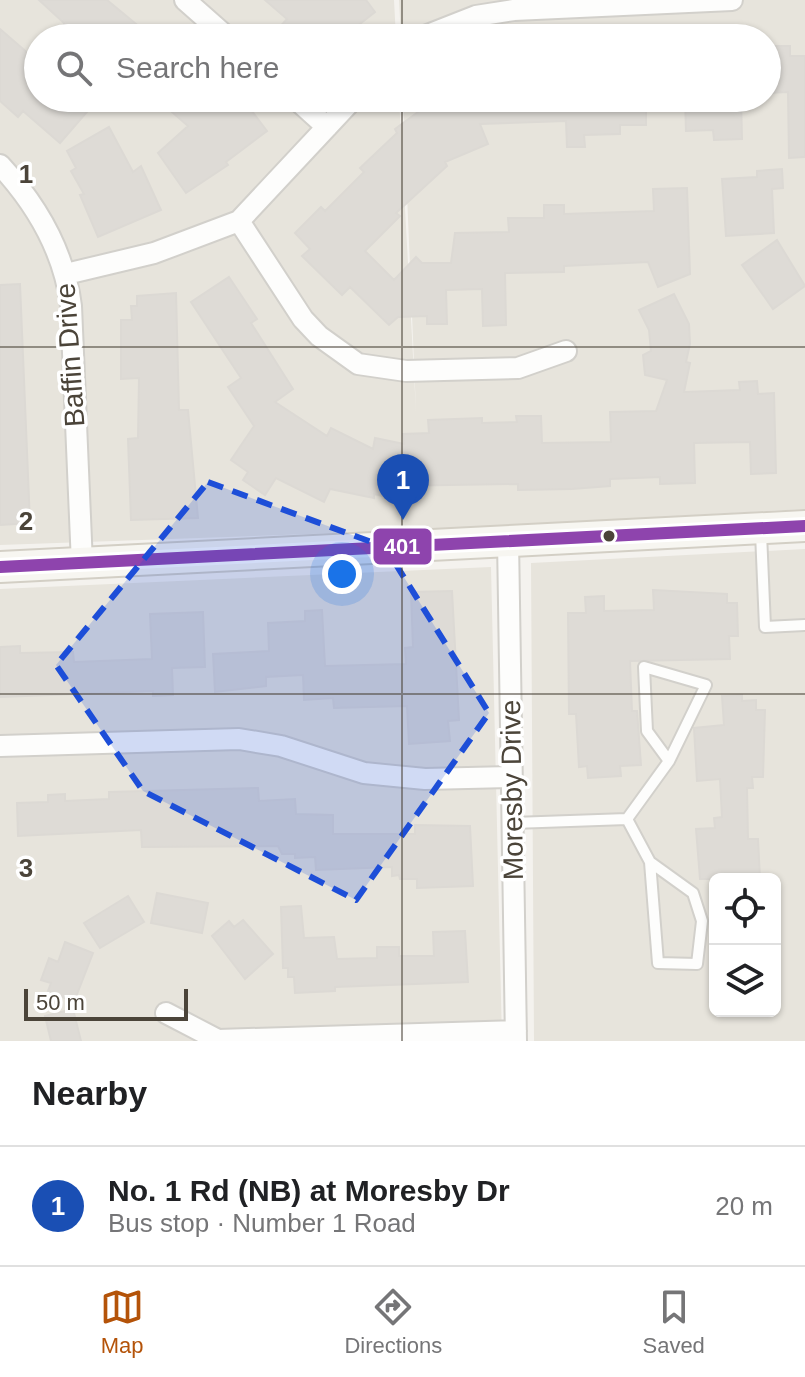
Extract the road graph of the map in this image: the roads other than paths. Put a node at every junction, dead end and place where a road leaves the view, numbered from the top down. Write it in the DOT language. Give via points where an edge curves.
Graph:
graph roads {
  1 [pos="185,0"];
  2 [pos="732,0"];
  3 [pos="212,24"];
  4 [pos="456,24"];
  5 [pos="310,112"];
  6 [pos="341,112"];
  7 [pos="327,127"];
  8 [pos="0,165"];
  9 [pos="239,221"];
  10 [pos="66,274"];
  11 [pos="566,351"];
  12 [pos="805,526"];
  13 [pos="761,528"];
  14 [pos="508,540"];
  15 [pos="82,564"];
  16 [pos="0,567"];
  17 [pos="805,625"];
  18 [pos="0,746"];
  19 [pos="669,761"];
  20 [pos="511,777"];
  21 [pos="627,819"];
  22 [pos="513,823"];
  23 [pos="650,862"];
  24 [pos="166,1013"];
  25 [pos="516,1036"];
  1 -- 3 [label="street"];
  2 -- 4 [label="street" via="514,10"];
  5 -- 7 [label="street"];
  6 -- 7 [label="street"];
  7 -- 9 [label="street"];
  8 -- 10 [label="street, Baffin Drive" via="37,212"];
  9 -- 10 [label="street" via="154,253"];
  9 -- 11 [label="street" via="303,319 358,364 406,371 518,368"];
  10 -- 15 [label="street, Baffin Drive"];
  12 -- 13 [label="main road"];
  13 -- 14 [label="main road"];
  13 -- 17 [label="lane" via="765,627"];
  14 -- 15 [label="main road"];
  14 -- 20 [label="street, Moresby Drive"];
  15 -- 16 [label="main road"];
  18 -- 20 [label="street" via="239,739 281,746 364,773 425,779"];
  19 -- 19 [label="lane" via="706,685 644,667 647,731"];
  19 -- 21 [label="lane"];
  20 -- 22 [label="street, Moresby Drive"];
  21 -- 22 [label="lane"];
  21 -- 23 [label="lane"];
  22 -- 25 [label="street, Moresby Drive"];
  23 -- 23 [label="lane" via="693,893 702,921 697,964 658,963"];
  24 -- 25 [label="street" via="218,1040"];
}
